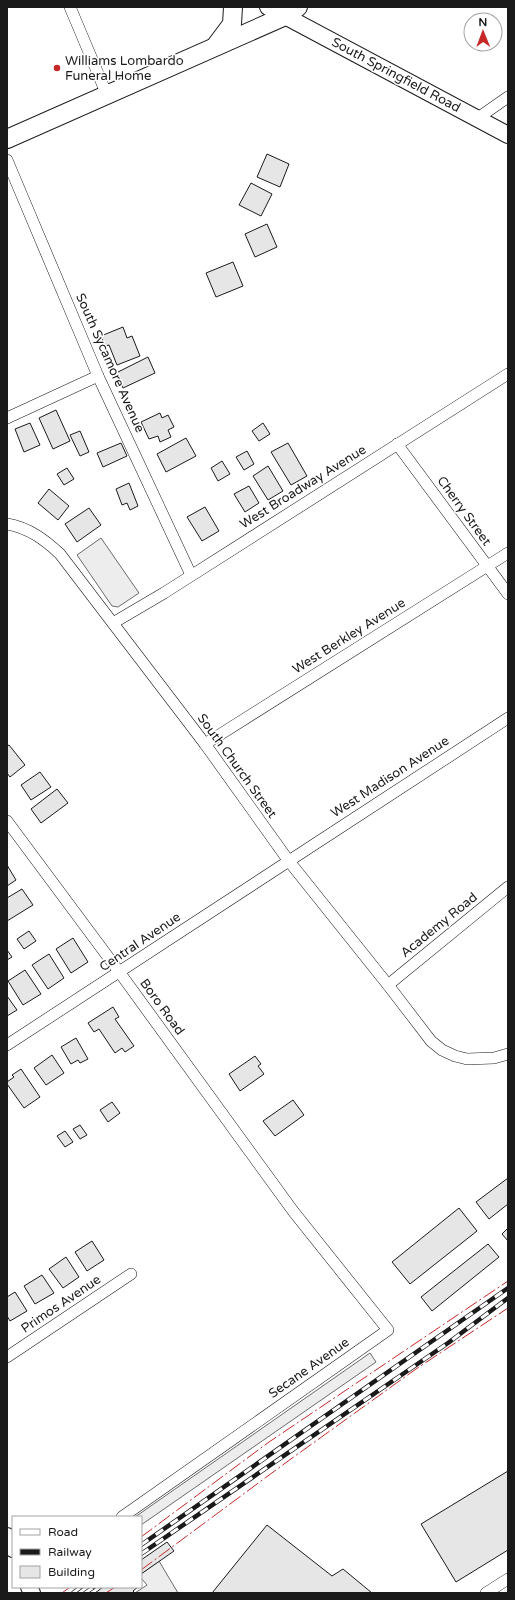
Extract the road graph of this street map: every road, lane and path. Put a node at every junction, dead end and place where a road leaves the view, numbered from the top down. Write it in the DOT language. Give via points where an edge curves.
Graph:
graph roads {
  1 [pos="70,7"];
  2 [pos="234,7"];
  3 [pos="268,7"];
  4 [pos="291,11"];
  5 [pos="214,48"];
  6 [pos="107,94"];
  7 [pos="508,97"];
  8 [pos="478,118"];
  9 [pos="508,135"];
  10 [pos="7,139"];
  11 [pos="7,160"];
  12 [pos="508,374"];
  13 [pos="98,376"];
  14 [pos="7,418"];
  15 [pos="397,444"];
  16 [pos="7,524"];
  17 [pos="508,553"];
  18 [pos="487,566"];
  19 [pos="191,575"];
  20 [pos="508,594"];
  21 [pos="113,623"];
  22 [pos="508,718"];
  23 [pos="205,744"];
  24 [pos="7,821"];
  25 [pos="288,860"];
  26 [pos="508,887"];
  27 [pos="120,973"];
  28 [pos="388,984"];
  29 [pos="7,1045"];
  30 [pos="508,1054"];
  31 [pos="293,1211"];
  32 [pos="132,1274"];
  33 [pos="7,1357"];
  34 [pos="123,1516"];
  35 [pos="7,1536"];
  36 [pos="12,1547"];
  37 [pos="508,1578"];
  38 [pos="486,1593"];
  1 -- 6 [label="street"];
  2 -- 5 [label="main road" via="232,24"];
  3 -- 4 [label="main road, South Springfield Road"];
  4 -- 5 [label="main road"];
  4 -- 8 [label="main road, South Springfield Road"];
  5 -- 6 [label="main road"];
  6 -- 10 [label="main road"];
  7 -- 8 [label="street"];
  8 -- 9 [label="main road, South Springfield Road"];
  11 -- 13 [label="street, South Sycamore Avenue"];
  12 -- 15 [label="street, West Broadway Avenue"];
  13 -- 14 [label="street"];
  13 -- 19 [label="street, South Sycamore Avenue"];
  15 -- 18 [label="street, Cherry Street"];
  15 -- 19 [label="street, West Broadway Avenue"];
  16 -- 21 [label="street, South Church Street" via="20,526 48,542"];
  17 -- 18 [label="street, West Berkley Avenue"];
  18 -- 20 [label="street, Cherry Street"];
  18 -- 23 [label="street, West Berkley Avenue"];
  19 -- 21 [label="street, West Broadway Avenue"];
  21 -- 23 [label="street, South Church Street"];
  22 -- 25 [label="street, West Madison Avenue"];
  23 -- 25 [label="street, South Church Street"];
  24 -- 27 [label="street, Boro Road"];
  25 -- 27 [label="street, Central Avenue"];
  25 -- 28 [label="street, South Church Street"];
  26 -- 28 [label="street, Academy Road"];
  27 -- 29 [label="street, Central Avenue"];
  27 -- 31 [label="street, Boro Road"];
  28 -- 30 [label="street, South Church Street" via="431,1041 442,1050 467,1059 494,1058"];
  31 -- 34 [label="street, Secane Avenue" via="388,1330"];
  32 -- 33 [label="street, Primos Avenue"];
  35 -- 36 [label="main road"];
  37 -- 38 [label="street"];
}
